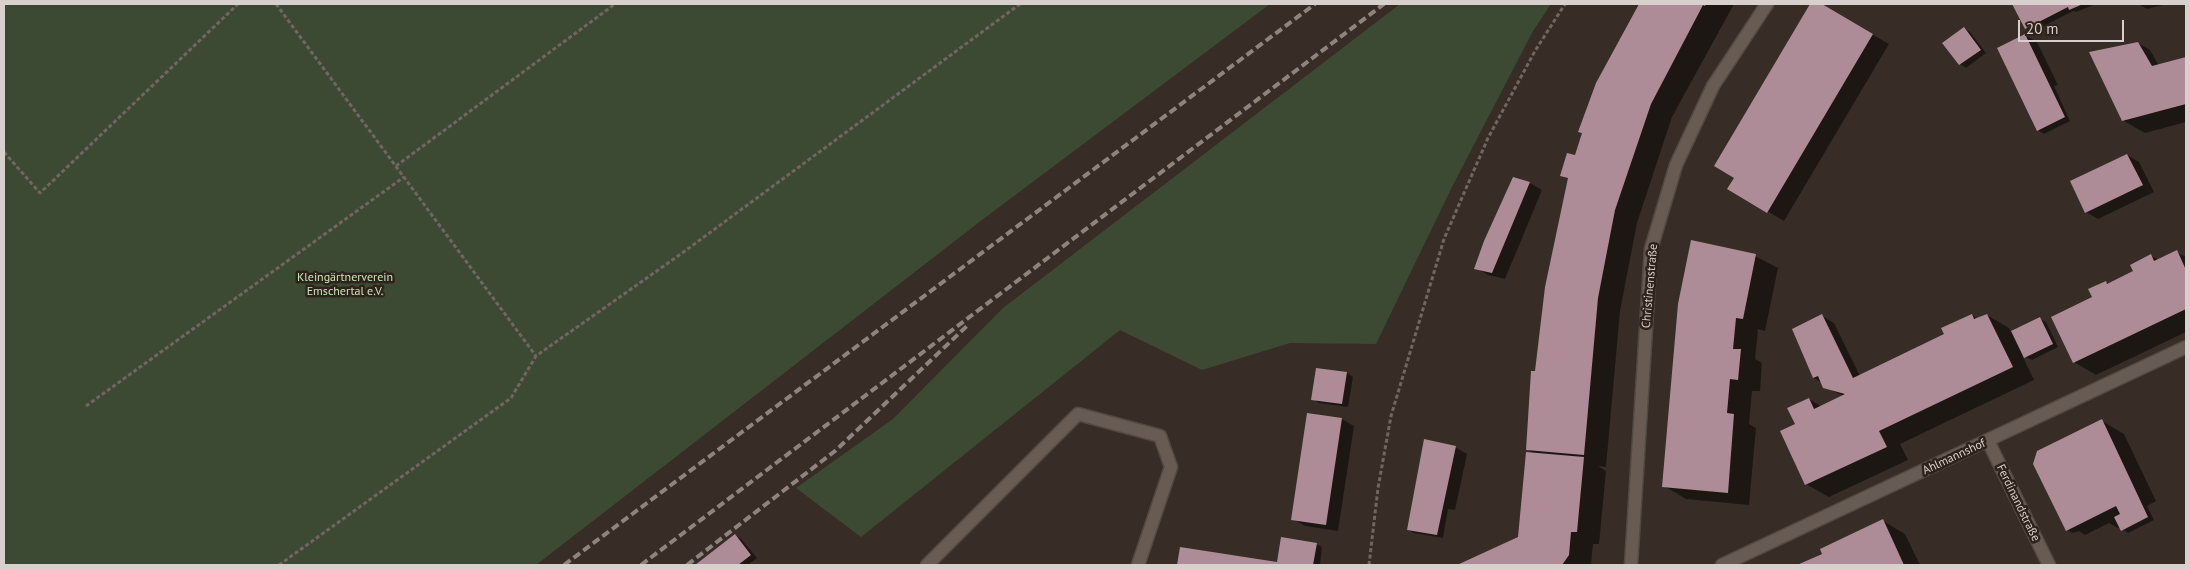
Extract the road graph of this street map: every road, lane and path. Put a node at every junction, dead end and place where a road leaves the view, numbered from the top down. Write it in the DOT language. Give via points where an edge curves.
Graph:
graph roads {
  1 [pos="238,4"];
  2 [pos="276,4"];
  3 [pos="615,4"];
  4 [pos="1020,4"];
  5 [pos="1565,4"];
  6 [pos="1767,4"];
  7 [pos="4,152"];
  8 [pos="396,166"];
  9 [pos="404,176"];
  10 [pos="2186,347"];
  11 [pos="536,356"];
  12 [pos="86,406"];
  13 [pos="1988,441"];
  14 [pos="279,565"];
  15 [pos="927,565"];
  16 [pos="1138,565"];
  17 [pos="1369,565"];
  18 [pos="1631,565"];
  19 [pos="1722,565"];
  20 [pos="2049,565"];
  1 -- 7 [label="path" via="40,193"];
  2 -- 8 [label="path"];
  3 -- 8 [label="path"];
  4 -- 11 [label="path"];
  5 -- 17 [label="path" via="1535,51 1488,138 1444,239 1391,416"];
  6 -- 18 [label="street, Christinenstraße" via="1714,86 1676,165 1650,249"];
  8 -- 9 [label="path"];
  9 -- 11 [label="path"];
  9 -- 12 [label="path"];
  10 -- 13 [label="street, Ahlmannshof"];
  11 -- 14 [label="path" via="511,398"];
  13 -- 19 [label="street, Ahlmannshof"];
  13 -- 20 [label="street, Ferdinandstraße"];
  15 -- 16 [label="street" via="1078,414 1160,436 1171,466"];
}
